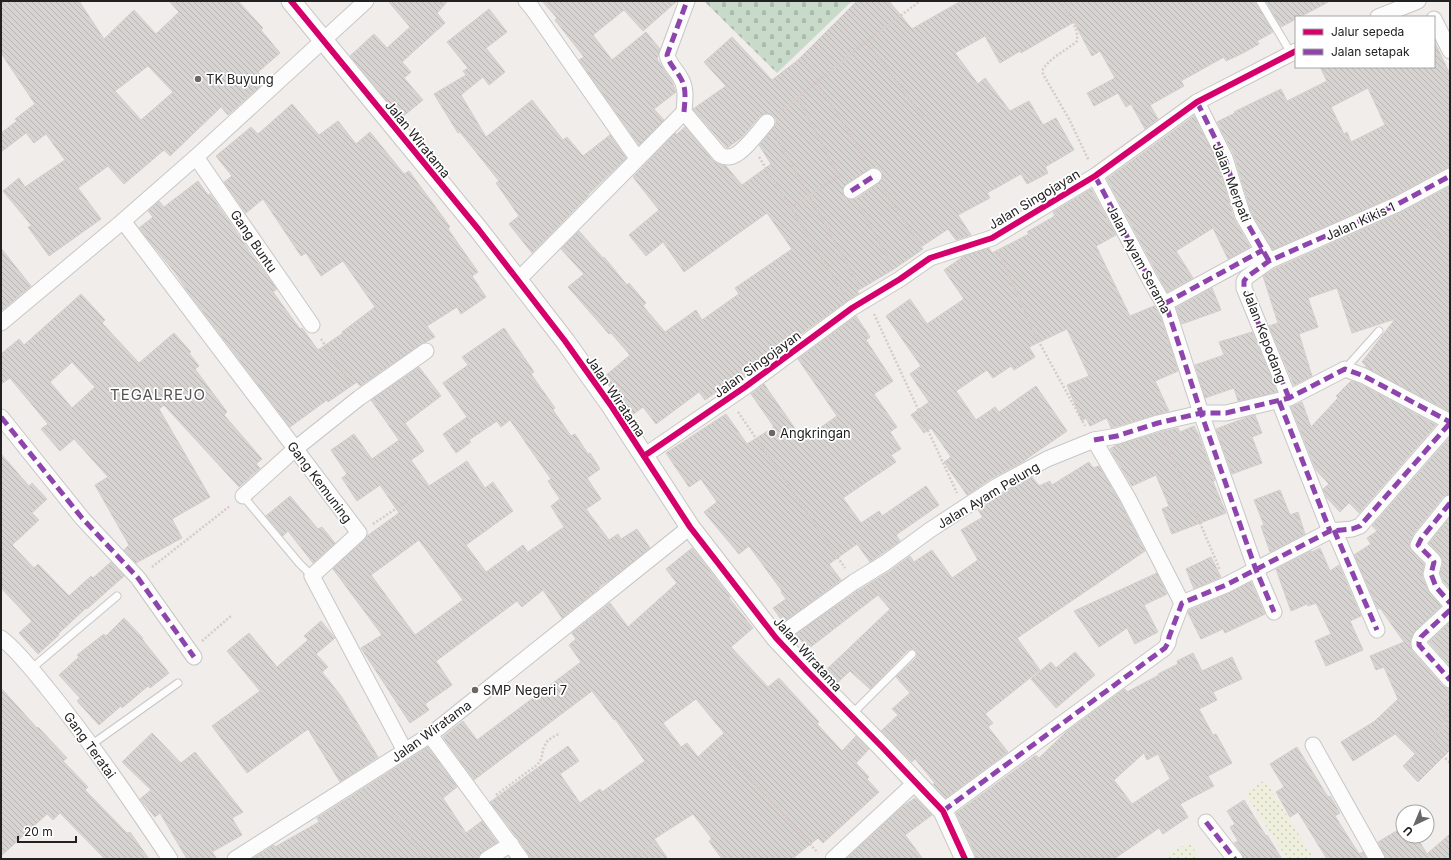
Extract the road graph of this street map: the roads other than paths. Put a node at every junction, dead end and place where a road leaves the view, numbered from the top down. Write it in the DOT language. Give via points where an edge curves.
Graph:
graph roads {
  1 [pos="291,1"];
  2 [pos="366,1"];
  3 [pos="526,1"];
  4 [pos="686,1"];
  5 [pos="1260,1"];
  6 [pos="1418,1"];
  7 [pos="1425,1"];
  8 [pos="1380,16"];
  9 [pos="1433,16"];
  10 [pos="1435,20"];
  11 [pos="323,40"];
  12 [pos="1450,51"];
  13 [pos="1294,52"];
  14 [pos="1197,102"];
  15 [pos="684,112"];
  16 [pos="767,122"];
  17 [pos="196,157"];
  18 [pos="637,158"];
  19 [pos="874,176"];
  20 [pos="1095,176"];
  21 [pos="1450,176"];
  22 [pos="851,191"];
  23 [pos="123,222"];
  24 [pos="1266,256"];
  25 [pos="518,280"];
  26 [pos="1164,304"];
  27 [pos="1,323"];
  28 [pos="312,325"];
  29 [pos="1379,331"];
  30 [pos="426,350"];
  31 [pos="1345,369"];
  32 [pos="1284,399"];
  33 [pos="1201,413"];
  34 [pos="1,417"];
  35 [pos="1450,423"];
  36 [pos="1094,440"];
  37 [pos="295,448"];
  38 [pos="644,456"];
  39 [pos="243,496"];
  40 [pos="1450,503"];
  41 [pos="690,527"];
  42 [pos="1332,530"];
  43 [pos="1256,570"];
  44 [pos="312,576"];
  45 [pos="117,596"];
  46 [pos="1182,603"];
  47 [pos="1450,603"];
  48 [pos="1450,610"];
  49 [pos="1274,612"];
  50 [pos="1377,630"];
  51 [pos="1,638"];
  52 [pos="776,638"];
  53 [pos="192,654"];
  54 [pos="912,654"];
  55 [pos="31,669"];
  56 [pos="1450,680"];
  57 [pos="178,683"];
  58 [pos="850,715"];
  59 [pos="430,735"];
  60 [pos="91,745"];
  61 [pos="1313,745"];
  62 [pos="405,751"];
  63 [pos="915,783"];
  64 [pos="943,811"];
  65 [pos="1206,822"];
  66 [pos="511,844"];
  67 [pos="170,859"];
  68 [pos="235,859"];
  69 [pos="487,859"];
  70 [pos="521,859"];
  71 [pos="832,859"];
  72 [pos="965,859"];
  73 [pos="1235,859"];
  74 [pos="1377,859"];
  1 -- 11 [label="street, Jalan Wiratama"];
  2 -- 11 [label="street"];
  3 -- 18 [label="street"];
  4 -- 15 [label="street" via="667,55 684,85"];
  5 -- 13 [label="lane"];
  6 -- 8 [label="street"];
  7 -- 9 [label="street"];
  10 -- 12 [label="street"];
  11 -- 17 [label="street"];
  11 -- 25 [label="street, Jalan Wiratama"];
  13 -- 14 [label="street, Jalan Singojayan"];
  14 -- 20 [label="street, Jalan Singojayan"];
  14 -- 24 [label="street, Jalan Merpati" via="1225,158 1243,216"];
  15 -- 16 [label="street" via="716,151 728,157 734,156 750,142"];
  15 -- 18 [label="street"];
  17 -- 23 [label="street"];
  17 -- 28 [label="street, Gang Buntu"];
  18 -- 25 [label="street"];
  19 -- 22 [label="street"];
  20 -- 26 [label="street, Jalan Ayam Serama"];
  20 -- 38 [label="street, Jalan Singojayan" via="992,238 930,258 852,308 729,398"];
  21 -- 24 [label="street, Jalan Kikis 1" via="1398,204"];
  23 -- 27 [label="street"];
  23 -- 37 [label="street, Gang Kemuning"];
  24 -- 26 [label="street"];
  24 -- 32 [label="street, Jalan Kepodang" via="1244,281 1244,288"];
  25 -- 38 [label="street, Jalan Wiratama" via="565,341"];
  26 -- 33 [label="street, Jalan Ayam Serama"];
  29 -- 31 [label="lane"];
  30 -- 37 [label="street"];
  31 -- 32 [label="street, Jalan Ayam Pelung"];
  31 -- 35 [label="street" via="1364,376"];
  32 -- 33 [label="street, Jalan Ayam Pelung" via="1226,413"];
  32 -- 42 [label="street, Jalan Kepodang"];
  33 -- 36 [label="street, Jalan Ayam Pelung"];
  33 -- 43 [label="street, Jalan Ayam Serama"];
  34 -- 53 [label="street" via="82,518 138,578"];
  35 -- 42 [label="street" via="1360,526"];
  36 -- 46 [label="street" via="1128,498"];
  36 -- 52 [label="street, Jalan Ayam Pelung" via="1048,459 997,486"];
  37 -- 39 [label="street"];
  37 -- 44 [label="street, Gang Kemuning" via="359,533"];
  38 -- 41 [label="street, Jalan Wiratama"];
  39 -- 44 [label="lane" via="298,563"];
  40 -- 47 [label="street" via="1418,545 1434,562 1431,574 1433,581"];
  41 -- 52 [label="street, Jalan Wiratama"];
  41 -- 59 [label="street, Jalan Wiratama"];
  42 -- 43 [label="street"];
  42 -- 50 [label="street, Jalan Kepodang"];
  43 -- 46 [label="street"];
  43 -- 49 [label="street, Jalan Ayam Serama"];
  44 -- 62 [label="street"];
  45 -- 55 [label="lane"];
  46 -- 64 [label="street" via="1165,648"];
  48 -- 56 [label="street" via="1421,637 1419,645"];
  51 -- 55 [label="street, Gang Teratai"];
  52 -- 58 [label="street, Jalan Wiratama"];
  54 -- 58 [label="lane"];
  55 -- 60 [label="street, Gang Teratai"];
  57 -- 60 [label="lane"];
  58 -- 63 [label="street, Jalan Wiratama"];
  59 -- 62 [label="street, Jalan Wiratama"];
  59 -- 66 [label="street"];
  60 -- 67 [label="street, Gang Teratai"];
  61 -- 74 [label="street"];
  62 -- 68 [label="street, Jalan Wiratama"];
  63 -- 64 [label="street, Jalan Wiratama"];
  63 -- 71 [label="street"];
  64 -- 72 [label="street, Jalan Wiratama"];
  65 -- 73 [label="street"];
  66 -- 69 [label="street"];
  66 -- 70 [label="street"];
}
